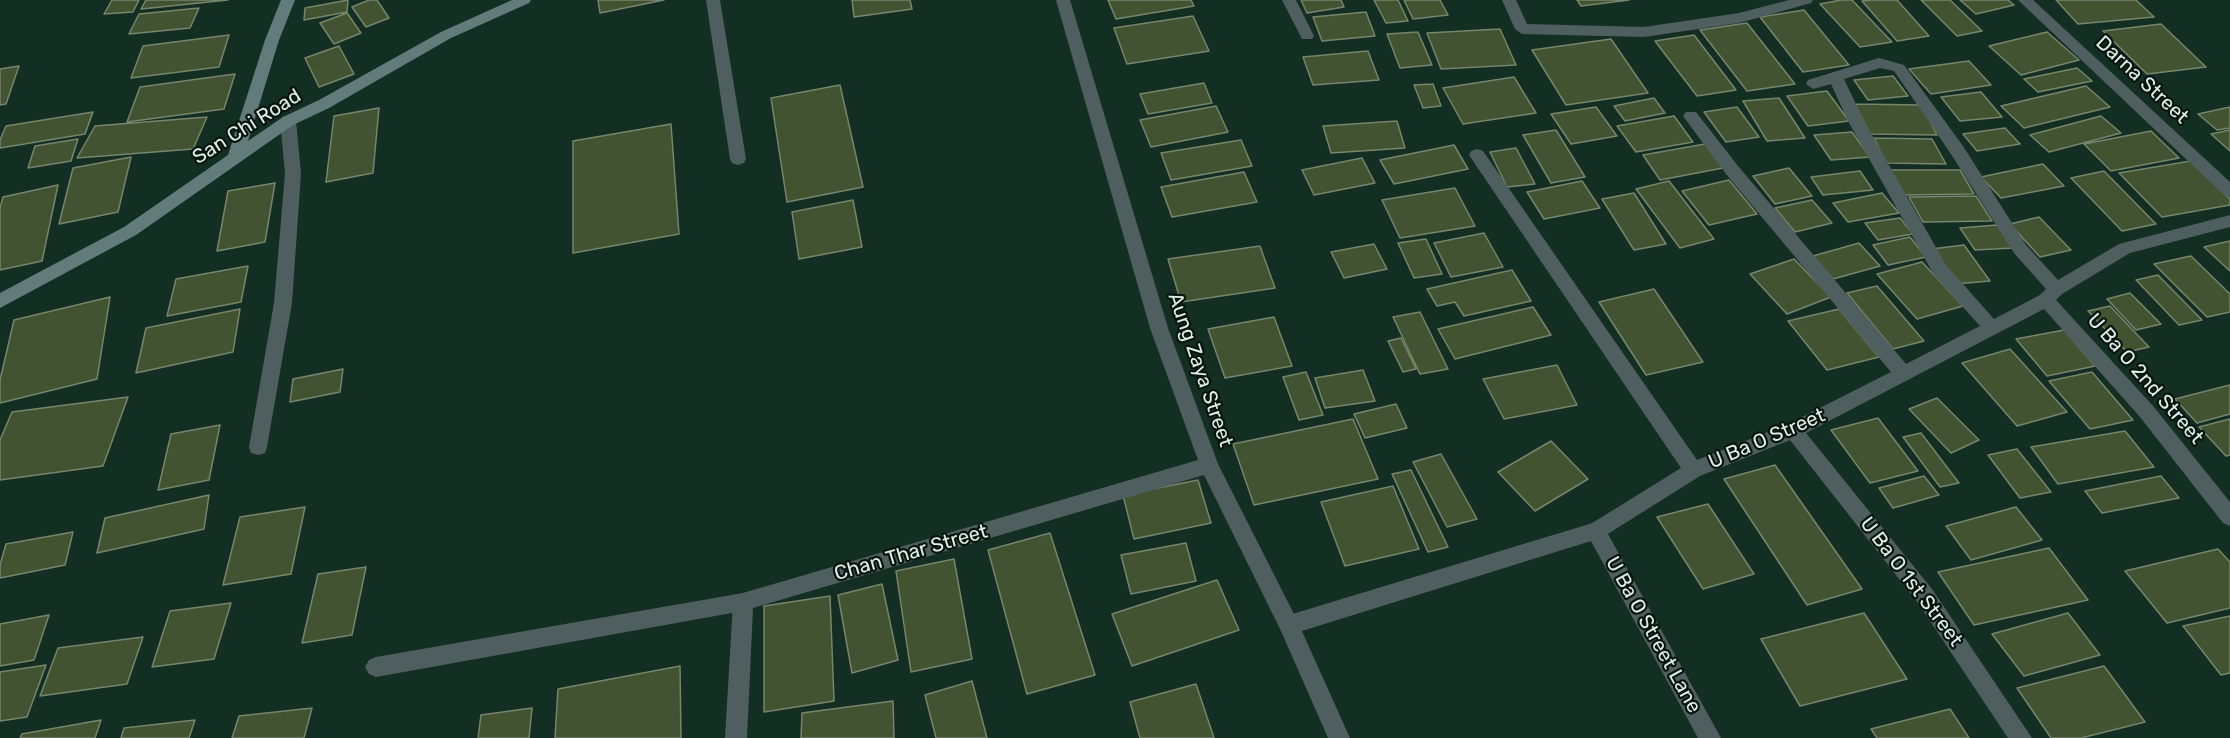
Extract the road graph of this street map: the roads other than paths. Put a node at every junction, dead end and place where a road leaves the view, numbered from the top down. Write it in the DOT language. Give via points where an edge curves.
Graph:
graph roads {
  1 [pos="288,0"];
  2 [pos="524,0"];
  3 [pos="713,0"];
  4 [pos="1063,0"];
  5 [pos="1289,0"];
  6 [pos="1509,0"];
  7 [pos="1806,0"];
  8 [pos="2025,0"];
  9 [pos="1307,36"];
  10 [pos="1835,76"];
  11 [pos="1814,84"];
  12 [pos="1690,116"];
  13 [pos="288,121"];
  14 [pos="236,155"];
  15 [pos="1477,155"];
  16 [pos="738,159"];
  17 [pos="2230,191"];
  18 [pos="2230,220"];
  19 [pos="2051,294"];
  20 [pos="0,301"];
  21 [pos="1992,328"];
  22 [pos="1903,374"];
  23 [pos="1793,431"];
  24 [pos="258,447"];
  25 [pos="1209,465"];
  26 [pos="1693,470"];
  27 [pos="2230,517"];
  28 [pos="1596,531"];
  29 [pos="743,602"];
  30 [pos="1289,625"];
  31 [pos="376,667"];
  32 [pos="736,738"];
  33 [pos="1339,738"];
  34 [pos="1710,738"];
  35 [pos="2021,738"];
  1 -- 14 [label="street"];
  2 -- 13 [label="street, San Chi Road" via="446,35"];
  3 -- 16 [label="street"];
  4 -- 25 [label="street, Aung Zaya Street" via="1160,328"];
  5 -- 9 [label="street"];
  6 -- 7 [label="street" via="1522,29 1644,32 1739,18"];
  8 -- 17 [label="street, Darna Street"];
  10 -- 11 [label="street, U Ba O 2nd Street"];
  10 -- 19 [label="street, U Ba O 2nd Street" via="1879,63 1899,68"];
  10 -- 21 [label="street" via="1940,270"];
  12 -- 22 [label="street"];
  13 -- 14 [label="street, San Chi Road"];
  13 -- 24 [label="street" via="293,174 283,303"];
  14 -- 20 [label="street, San Chi Road" via="130,231"];
  15 -- 26 [label="street"];
  18 -- 19 [label="street, U Ba O Street" via="2125,248"];
  19 -- 21 [label="street, U Ba O Street"];
  19 -- 27 [label="street, U Ba O 2nd Street"];
  21 -- 22 [label="street, U Ba O Street"];
  22 -- 23 [label="street, U Ba O Street"];
  23 -- 26 [label="street, U Ba O Street"];
  23 -- 35 [label="street, U Ba O 1st Street" via="1925,596"];
  25 -- 29 [label="street, Chan Thar Street"];
  25 -- 30 [label="street, Aung Zaya Street"];
  26 -- 28 [label="street, U Ba O Street"];
  28 -- 30 [label="street, U Ba O Street"];
  28 -- 34 [label="street, U Ba O Street Lane"];
  29 -- 31 [label="street, Chan Thar Street"];
  29 -- 32 [label="street"];
  30 -- 33 [label="street, Aung Zaya Street"];
}
